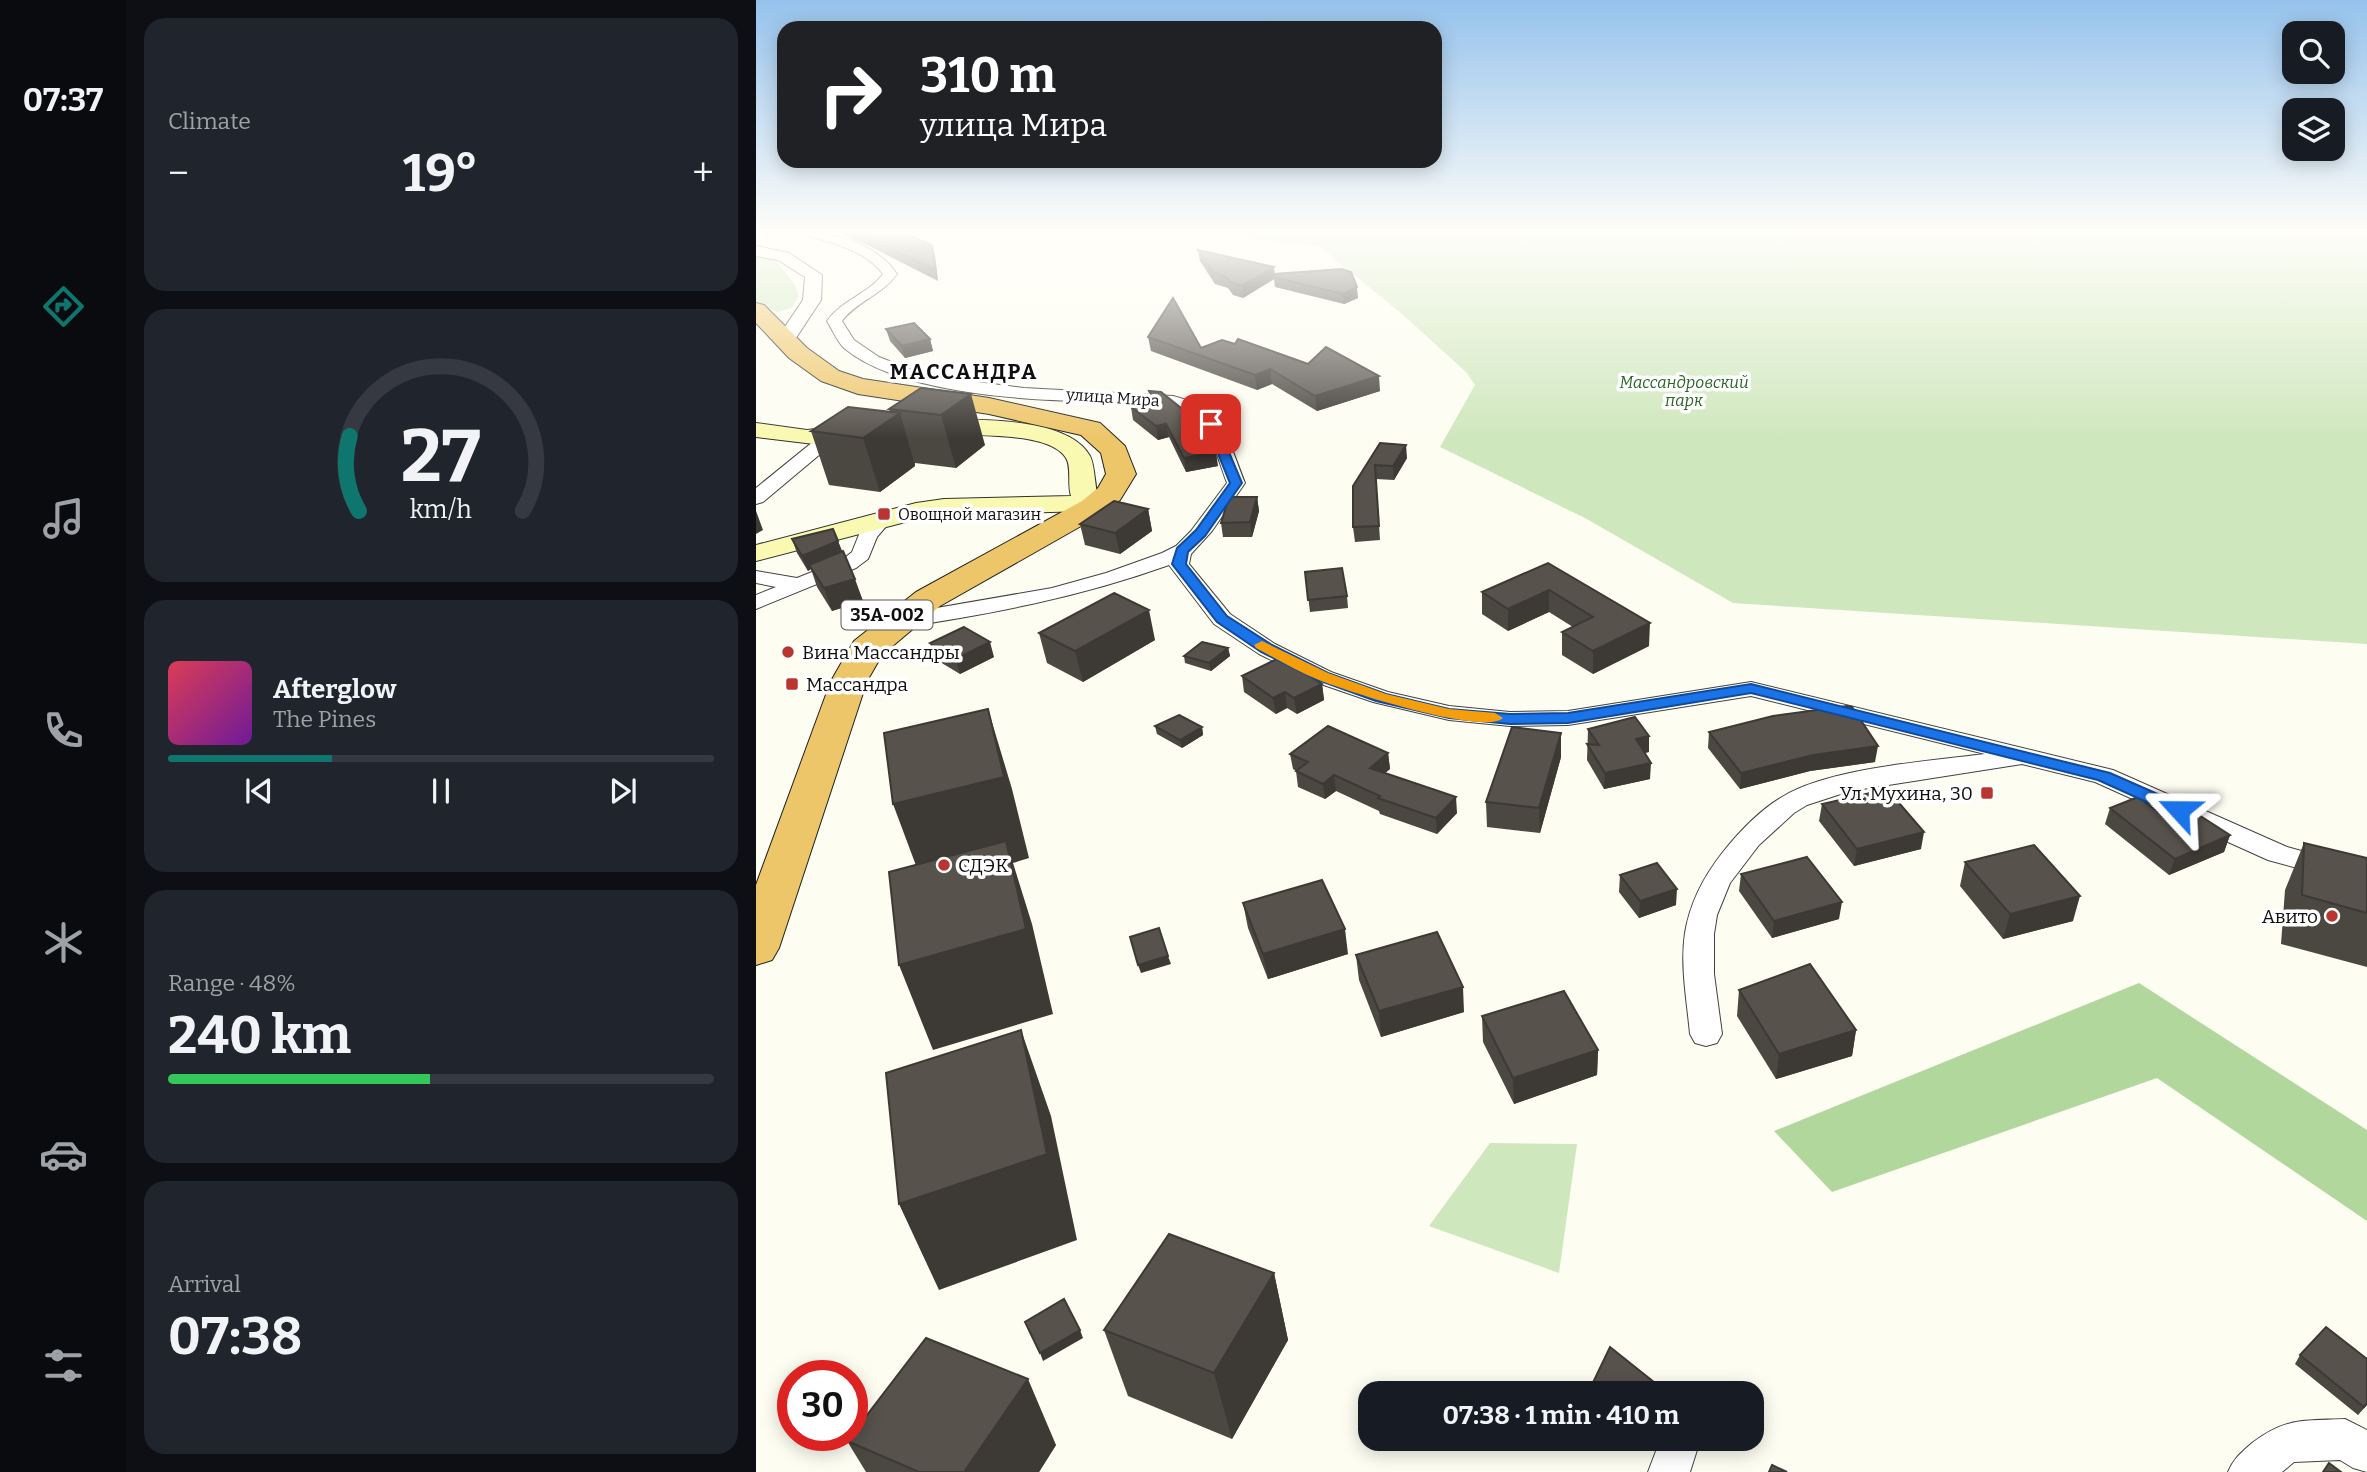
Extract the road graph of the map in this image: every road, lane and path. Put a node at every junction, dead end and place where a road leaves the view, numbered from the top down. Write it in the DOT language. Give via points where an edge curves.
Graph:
graph roads {
  1 [pos="811,302"];
  2 [pos="855,302"];
  3 [pos="756,310"];
  4 [pos="756,321"];
  5 [pos="785,340"];
  6 [pos="911,425"];
  7 [pos="879,428"];
  8 [pos="756,430"];
  9 [pos="831,436"];
  10 [pos="756,498"];
  11 [pos="1086,503"];
  12 [pos="884,517"];
  13 [pos="1181,551"];
  14 [pos="756,553"];
  15 [pos="756,577"];
  16 [pos="798,585"];
  17 [pos="756,603"];
  18 [pos="898,621"];
  19 [pos="2028,755"];
  20 [pos="2367,877"];
  21 [pos="756,878"];
  22 [pos="756,948"];
  23 [pos="1706,1034"];
  24 [pos="2367,1454"];
  25 [pos="2249,1472"];
  1 -- 5 [label="street"];
  2 -- 13 [label="street, улица Мира" via="834,321 845,341 900,371 961,386 1152,397 1195,407 1211,424 1236,483"];
  3 -- 5 [label="highway, 35А-002"];
  4 -- 11 [label="highway, 35А-002" via="801,369 848,392 1042,424 1083,437 1102,453 1109,473 1102,490"];
  5 -- 18 [label="highway, 35А-002" via="812,365 858,386 1067,422 1090,429 1115,452 1121,474 1109,494 1093,507 928,599"];
  6 -- 11 [label="main road" via="1024,432 1068,445 1082,467"];
  7 -- 9 [label="main road"];
  8 -- 9 [label="main road"];
  9 -- 10 [label="street"];
  11 -- 12 [label="main road" via="944,507"];
  11 -- 21 [label="highway, 35А-002" via="912,598 850,645 832,673"];
  12 -- 14 [label="main road"];
  12 -- 16 [label="street" via="867,536 861,555"];
  13 -- 18 [label="street, улица Мира" via="1066,592"];
  13 -- 19 [label="street" via="1179,564 1222,619 1267,649 1323,677 1395,701 1449,713 1510,719 1568,718 1751,689"];
  15 -- 16 [label="street"];
  16 -- 17 [label="street"];
  18 -- 22 [label="highway, 35А-002" via="867,649 849,681"];
  19 -- 20 [label="street" via="2104,776 2278,854"];
  19 -- 23 [label="street" via="1825,789 1794,800 1768,821 1719,874 1706,904 1698,953"];
  24 -- 25 [label="street" via="2345,1438 2287,1442"];
}
